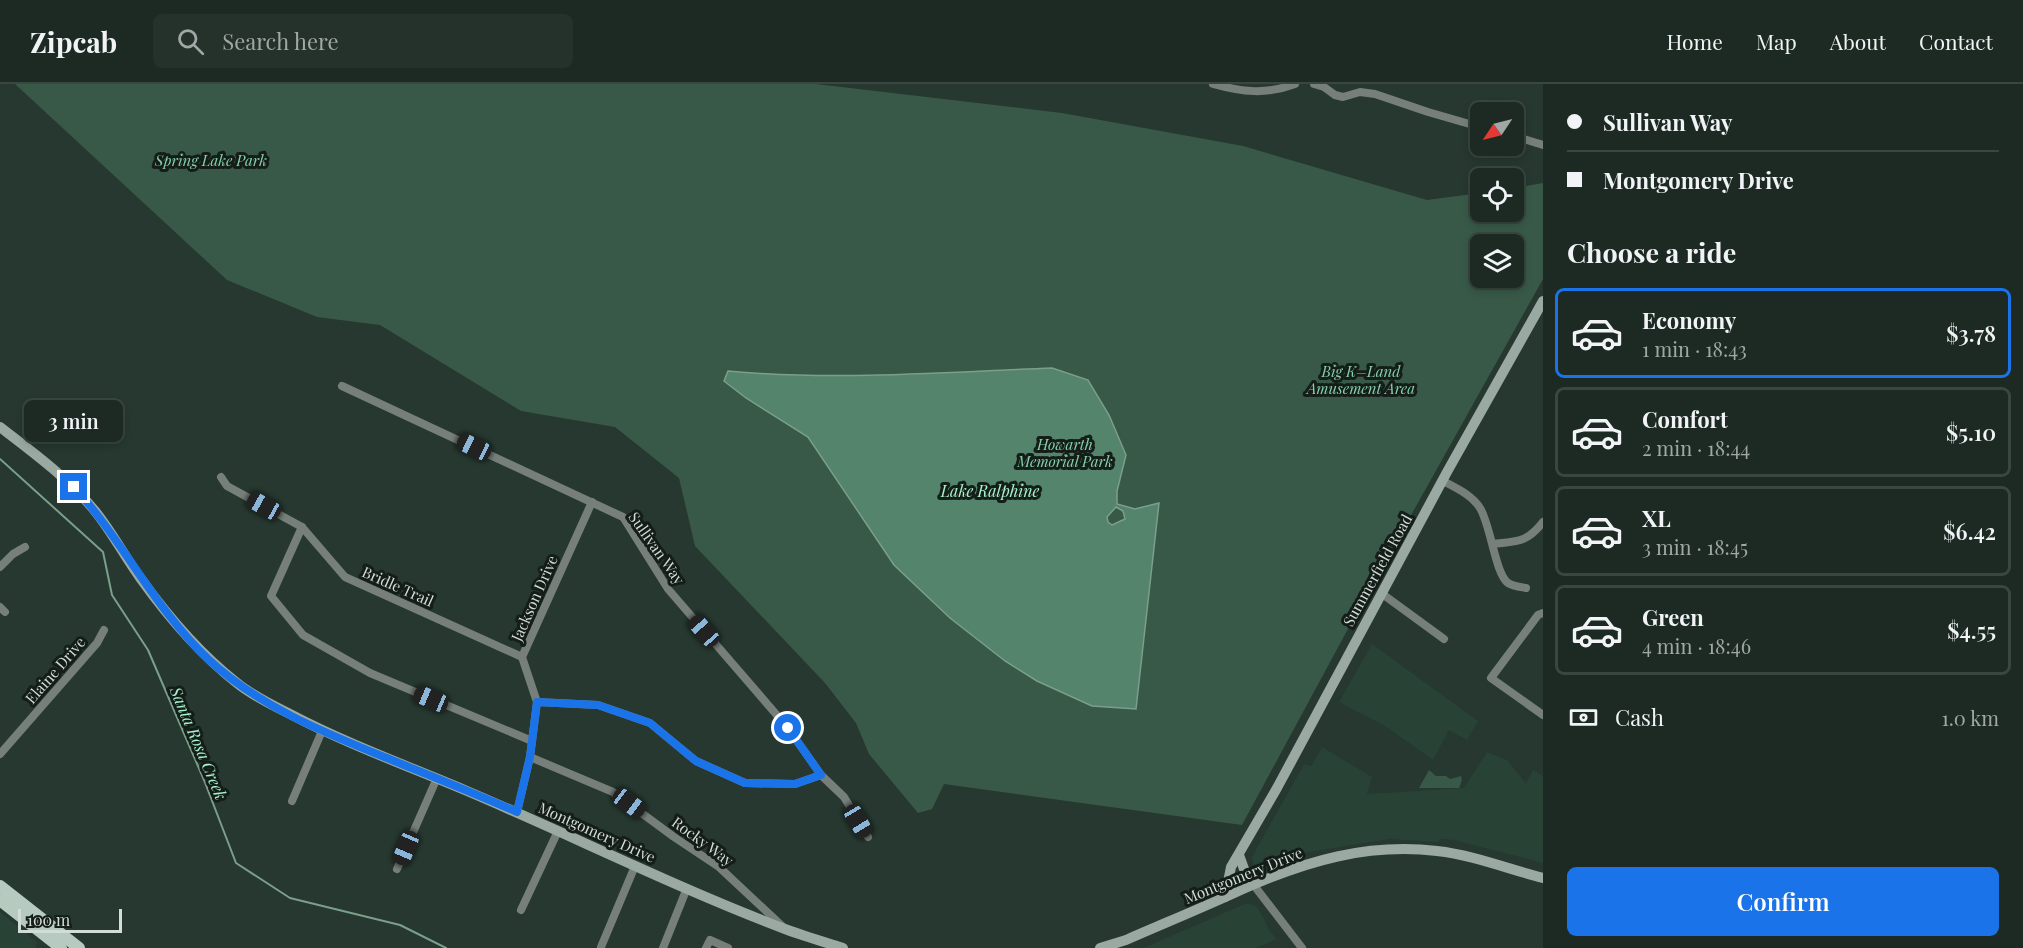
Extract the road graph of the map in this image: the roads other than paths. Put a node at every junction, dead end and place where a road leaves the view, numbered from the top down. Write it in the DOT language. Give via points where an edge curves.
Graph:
graph roads {
  1 [pos="1213,84"];
  2 [pos="1295,84"];
  3 [pos="1314,84"];
  4 [pos="1470,124"];
  5 [pos="1524,139"];
  6 [pos="1543,145"];
  7 [pos="1543,302"];
  8 [pos="342,386"];
  9 [pos="0,427"];
  10 [pos="221,477"];
  11 [pos="1443,481"];
  12 [pos="592,502"];
  13 [pos="1543,522"];
  14 [pos="302,527"];
  15 [pos="1493,544"];
  16 [pos="25,547"];
  17 [pos="0,567"];
  18 [pos="1526,588"];
  19 [pos="1381,593"];
  20 [pos="1543,614"];
  21 [pos="104,630"];
  22 [pos="1444,639"];
  23 [pos="522,657"];
  24 [pos="537,702"];
  25 [pos="1543,715"];
  26 [pos="322,731"];
  27 [pos="532,741"];
  28 [pos="0,754"];
  29 [pos="530,757"];
  30 [pos="821,775"];
  31 [pos="437,778"];
  32 [pos="292,801"];
  33 [pos="517,812"];
  34 [pos="558,831"];
  35 [pos="868,837"];
  36 [pos="1239,855"];
  37 [pos="635,866"];
  38 [pos="397,869"];
  39 [pos="1543,878"];
  40 [pos="1253,884"];
  41 [pos="0,886"];
  42 [pos="687,888"];
  43 [pos="1225,897"];
  44 [pos="0,900"];
  45 [pos="521,910"];
  46 [pos="785,929"];
  47 [pos="55,942"];
  48 [pos="601,947"];
  49 [pos="79,948"];
  50 [pos="663,948"];
  51 [pos="706,948"];
  52 [pos="728,948"];
  53 [pos="843,948"];
  54 [pos="1100,948"];
  55 [pos="1302,948"];
  1 -- 2 [label="street" via="1252,91"];
  3 -- 4 [label="street" via="1343,98 1360,92 1375,94"];
  5 -- 6 [label="street"];
  7 -- 11 [label="street, Summerfield Road"];
  8 -- 12 [label="street, Sullivan Way"];
  9 -- 26 [label="street, Montgomery Drive" via="74,487 170,617 209,661 249,692"];
  10 -- 14 [label="street, Bridle Trail" via="227,486"];
  11 -- 15 [label="street" via="1478,505"];
  11 -- 19 [label="street, Summerfield Road"];
  12 -- 23 [label="street, Jackson Drive"];
  12 -- 30 [label="street, Sullivan Way" via="622,518 668,588 788,728"];
  13 -- 15 [label="street" via="1523,541"];
  14 -- 23 [label="street, Bridle Trail" via="345,577"];
  14 -- 27 [label="street" via="271,596 303,635 370,673"];
  15 -- 18 [label="street" via="1500,573 1508,583"];
  16 -- 17 [label="street"];
  19 -- 22 [label="street"];
  19 -- 36 [label="street, Summerfield Road"];
  20 -- 25 [label="street" via="1538,615 1491,678"];
  21 -- 28 [label="street, Elaine Drive"];
  23 -- 24 [label="street, Jackson Drive"];
  24 -- 27 [label="street, Jackson Drive"];
  24 -- 30 [label="street" via="598,705 650,723 696,761 745,783 795,784"];
  26 -- 31 [label="street, Montgomery Drive"];
  26 -- 32 [label="street"];
  27 -- 29 [label="street, Jackson Drive"];
  29 -- 33 [label="street, Jackson Drive"];
  29 -- 46 [label="street, Rocky Way" via="613,792 719,867"];
  30 -- 35 [label="street, Sullivan Way" via="843,797"];
  31 -- 33 [label="street, Montgomery Drive"];
  31 -- 38 [label="street"];
  33 -- 34 [label="street, Montgomery Drive"];
  34 -- 37 [label="street, Montgomery Drive"];
  34 -- 45 [label="street"];
  36 -- 40 [label="street"];
  36 -- 43 [label="street, Summerfield Road" via="1231,867"];
  37 -- 42 [label="street, Montgomery Drive"];
  37 -- 48 [label="street"];
  39 -- 40 [label="street, Montgomery Drive" via="1460,855 1383,850 1294,867"];
  40 -- 43 [label="street, Montgomery Drive"];
  40 -- 55 [label="street"];
  41 -- 47 [label="main road"];
  42 -- 46 [label="street, Montgomery Drive"];
  42 -- 50 [label="street"];
  43 -- 54 [label="street, Montgomery Drive"];
  44 -- 47 [label="main road"];
  46 -- 53 [label="street, Montgomery Drive"];
  47 -- 49 [label="main road"];
  51 -- 52 [label="street" via="710,940"];
}
